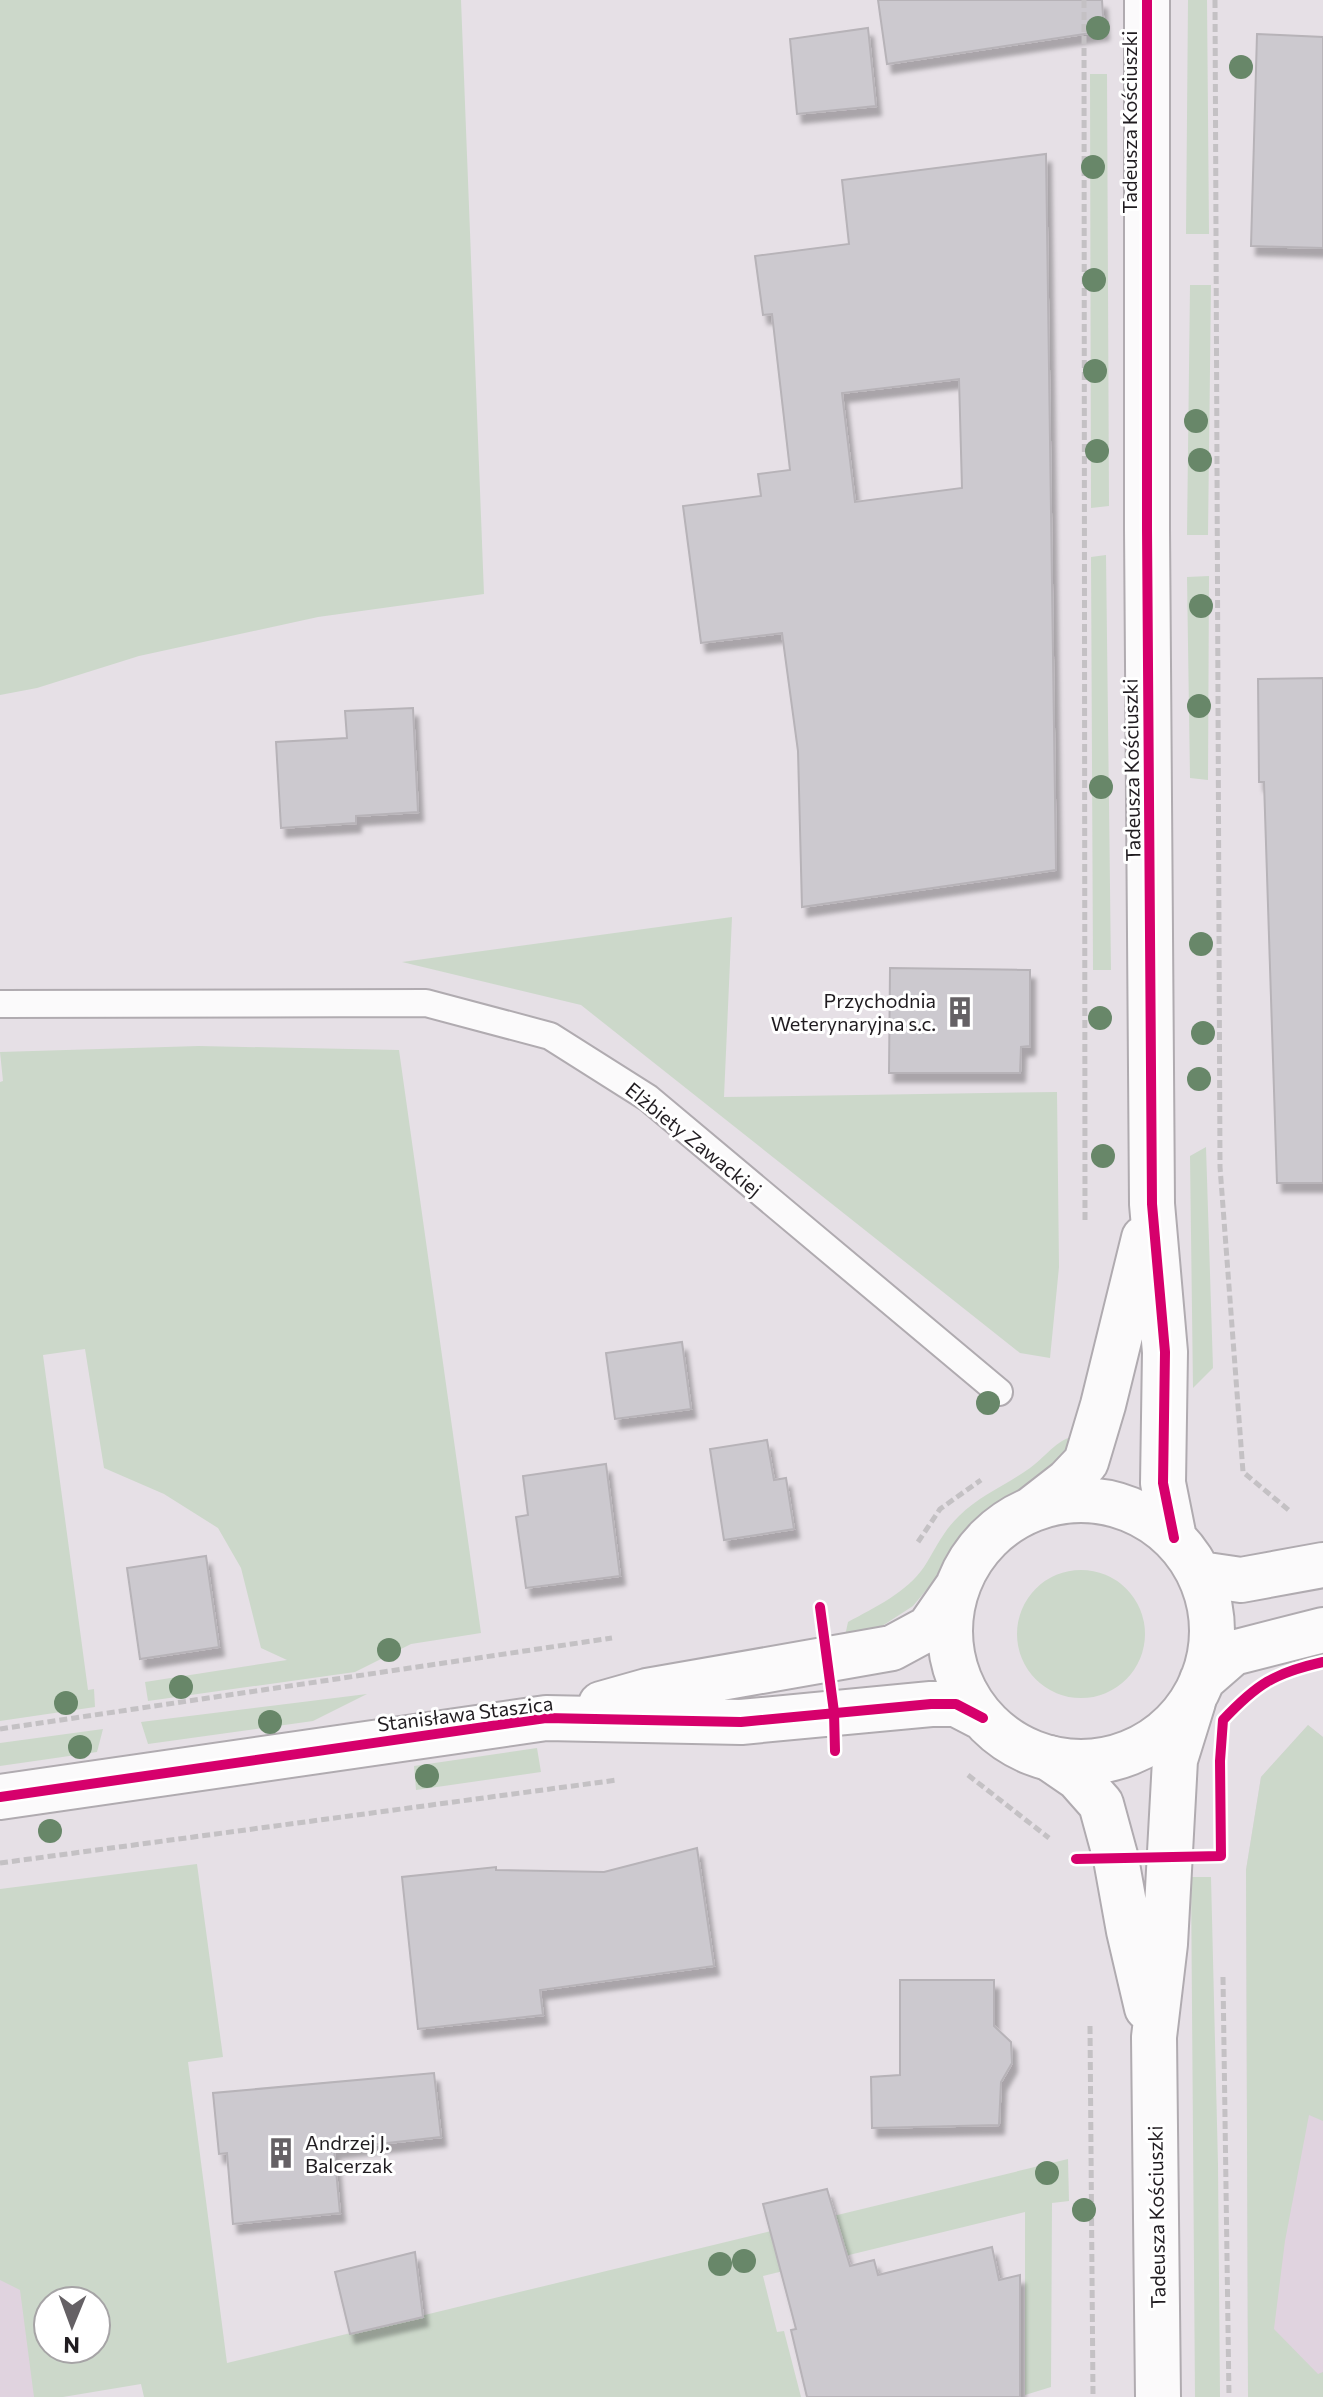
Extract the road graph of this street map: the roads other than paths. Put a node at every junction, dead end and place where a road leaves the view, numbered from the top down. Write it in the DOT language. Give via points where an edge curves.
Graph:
graph roads {
  1 [pos="1147,0"];
  2 [pos="0,1004"];
  3 [pos="1152,1204"];
  4 [pos="999,1392"];
  5 [pos="1030,1511"];
  6 [pos="1174,1538"];
  7 [pos="1323,1565"];
  8 [pos="1200,1574"];
  9 [pos="956,1589"];
  10 [pos="1323,1630"];
  11 [pos="1197,1691"];
  12 [pos="546,1718"];
  13 [pos="983,1718"];
  14 [pos="1049,1758"];
  15 [pos="0,1797"];
  16 [pos="1154,2037"];
  17 [pos="1158,2397"];
  1 -- 3 [label="street, Tadeusza Kościuszki"];
  2 -- 4 [label="lane, Elżbiety Zawackiej" via="426,1003 550,1036 648,1098"];
  3 -- 5 [label="street, Tadeusza Kościuszki" via="1086,1462"];
  3 -- 6 [label="street, Tadeusza Kościuszki" via="1165,1352 1163,1483"];
  5 -- 6 [label="street" via="1051,1502 1095,1500 1138,1512"];
  5 -- 9 [label="street" via="1010,1519 977,1550"];
  6 -- 8 [label="street"];
  7 -- 8 [label="street" via="1241,1580"];
  8 -- 11 [label="street" via="1213,1616 1210,1661"];
  9 -- 12 [label="street, Stanisława Staszica" via="929,1628 892,1648 647,1691"];
  9 -- 13 [label="street" via="949,1632 957,1677"];
  10 -- 11 [label="street" via="1233,1653"];
  11 -- 14 [label="street" via="1163,1734 1132,1753 1098,1762"];
  11 -- 16 [label="street, Tadeusza Kościuszki" via="1175,1760"];
  12 -- 13 [label="street, Stanisława Staszica" via="741,1722 931,1704 956,1704"];
  12 -- 15 [label="street, Stanisława Staszica"];
  13 -- 14 [label="street" via="997,1734"];
  14 -- 16 [label="street, Tadeusza Kościuszki" via="1085,1784 1101,1804"];
  16 -- 17 [label="street, Tadeusza Kościuszki"];
}
